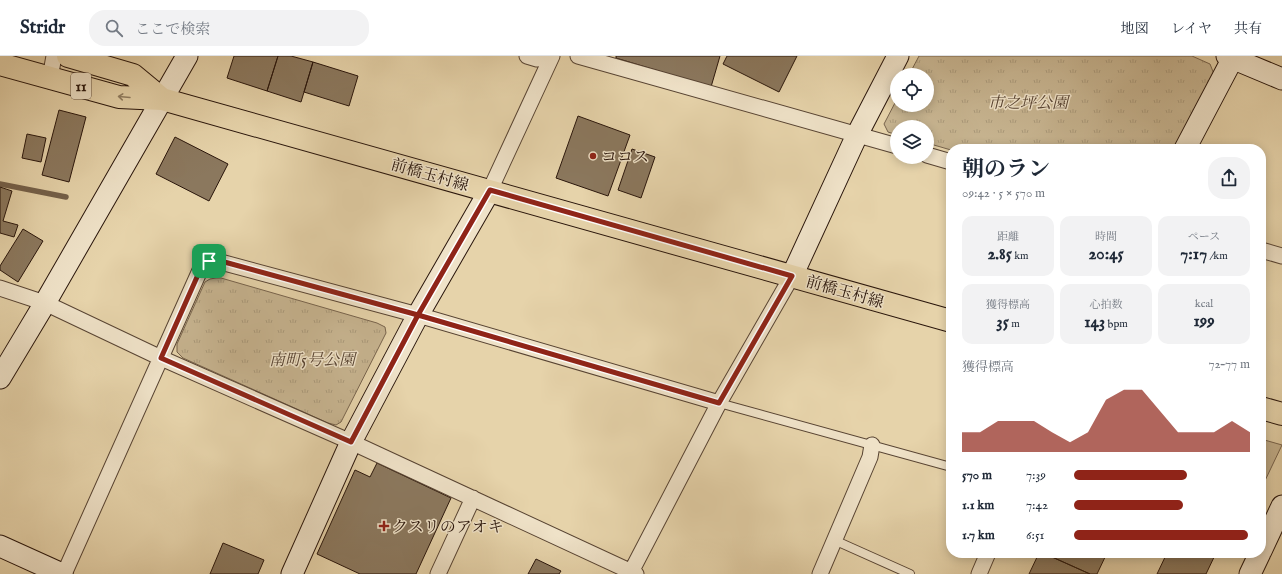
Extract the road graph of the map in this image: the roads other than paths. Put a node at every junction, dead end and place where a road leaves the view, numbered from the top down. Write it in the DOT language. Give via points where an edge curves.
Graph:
graph roads {
  1 [pos="54,56"];
  2 [pos="68,56"];
  3 [pos="188,56"];
  4 [pos="528,56"];
  5 [pos="552,56"];
  6 [pos="578,56"];
  7 [pos="898,56"];
  8 [pos="1231,57"];
  9 [pos="0,64"];
  10 [pos="50,78"];
  11 [pos="1282,79"];
  12 [pos="162,99"];
  13 [pos="857,135"];
  14 [pos="890,144"];
  15 [pos="1188,144"];
  16 [pos="934,157"];
  17 [pos="946,161"];
  18 [pos="490,190"];
  19 [pos="1266,251"];
  20 [pos="1282,256"];
  21 [pos="792,276"];
  22 [pos="0,288"];
  23 [pos="45,303"];
  24 [pos="418,315"];
  25 [pos="946,320"];
  26 [pos="161,358"];
  27 [pos="0,378"];
  28 [pos="719,403"];
  29 [pos="1266,409"];
  30 [pos="1282,414"];
  31 [pos="351,442"];
  32 [pos="872,445"];
  33 [pos="946,466"];
  34 [pos="473,498"];
  35 [pos="1282,506"];
  36 [pos="1266,539"];
  37 [pos="834,540"];
  38 [pos="0,546"];
  39 [pos="986,558"];
  40 [pos="1257,558"];
  41 [pos="633,573"];
  42 [pos="63,574"];
  43 [pos="292,574"];
  44 [pos="438,574"];
  45 [pos="820,574"];
  46 [pos="910,574"];
  47 [pos="979,574"];
  48 [pos="1250,574"];
  1 -- 10 [label="street"];
  2 -- 12 [label="main road, 前橋玉村線 / 11" via="133,75"];
  3 -- 12 [label="street"];
  4 -- 5 [label="street" via="537,59"];
  5 -- 18 [label="street"];
  6 -- 13 [label="street"];
  7 -- 13 [label="street"];
  8 -- 11 [label="street"];
  8 -- 15 [label="street"];
  9 -- 10 [label="main road, 前橋玉村線 / 11"];
  12 -- 10 [label="main road, 前橋玉村線 / 11, one-way" via="119,97"];
  12 -- 18 [label="main road, 前橋玉村線 / 11"];
  12 -- 23 [label="street"];
  13 -- 14 [label="street"];
  13 -- 21 [label="street"];
  16 -- 17 [label="street"];
  18 -- 21 [label="main road, 前橋玉村線 / 11"];
  18 -- 24 [label="street"];
  19 -- 20 [label="street"];
  21 -- 25 [label="main road, 前橋玉村線 / 11"];
  21 -- 28 [label="street"];
  22 -- 23 [label="street"];
  23 -- 26 [label="street"];
  23 -- 27 [label="street"];
  24 -- 26 [label="street" via="217,260 209,261 201,268"];
  24 -- 28 [label="street"];
  24 -- 31 [label="street"];
  26 -- 31 [label="street"];
  26 -- 42 [label="street"];
  28 -- 32 [label="lane"];
  28 -- 41 [label="street"];
  29 -- 30 [label="main road"];
  31 -- 34 [label="street"];
  31 -- 43 [label="street"];
  32 -- 33 [label="lane"];
  32 -- 37 [label="street" via="870,457"];
  34 -- 41 [label="street"];
  34 -- 44 [label="street"];
  35 -- 36 [label="street"];
  37 -- 45 [label="street"];
  37 -- 46 [label="lane"];
  38 -- 42 [label="street"];
  39 -- 47 [label="street"];
  40 -- 48 [label="street"];
}
